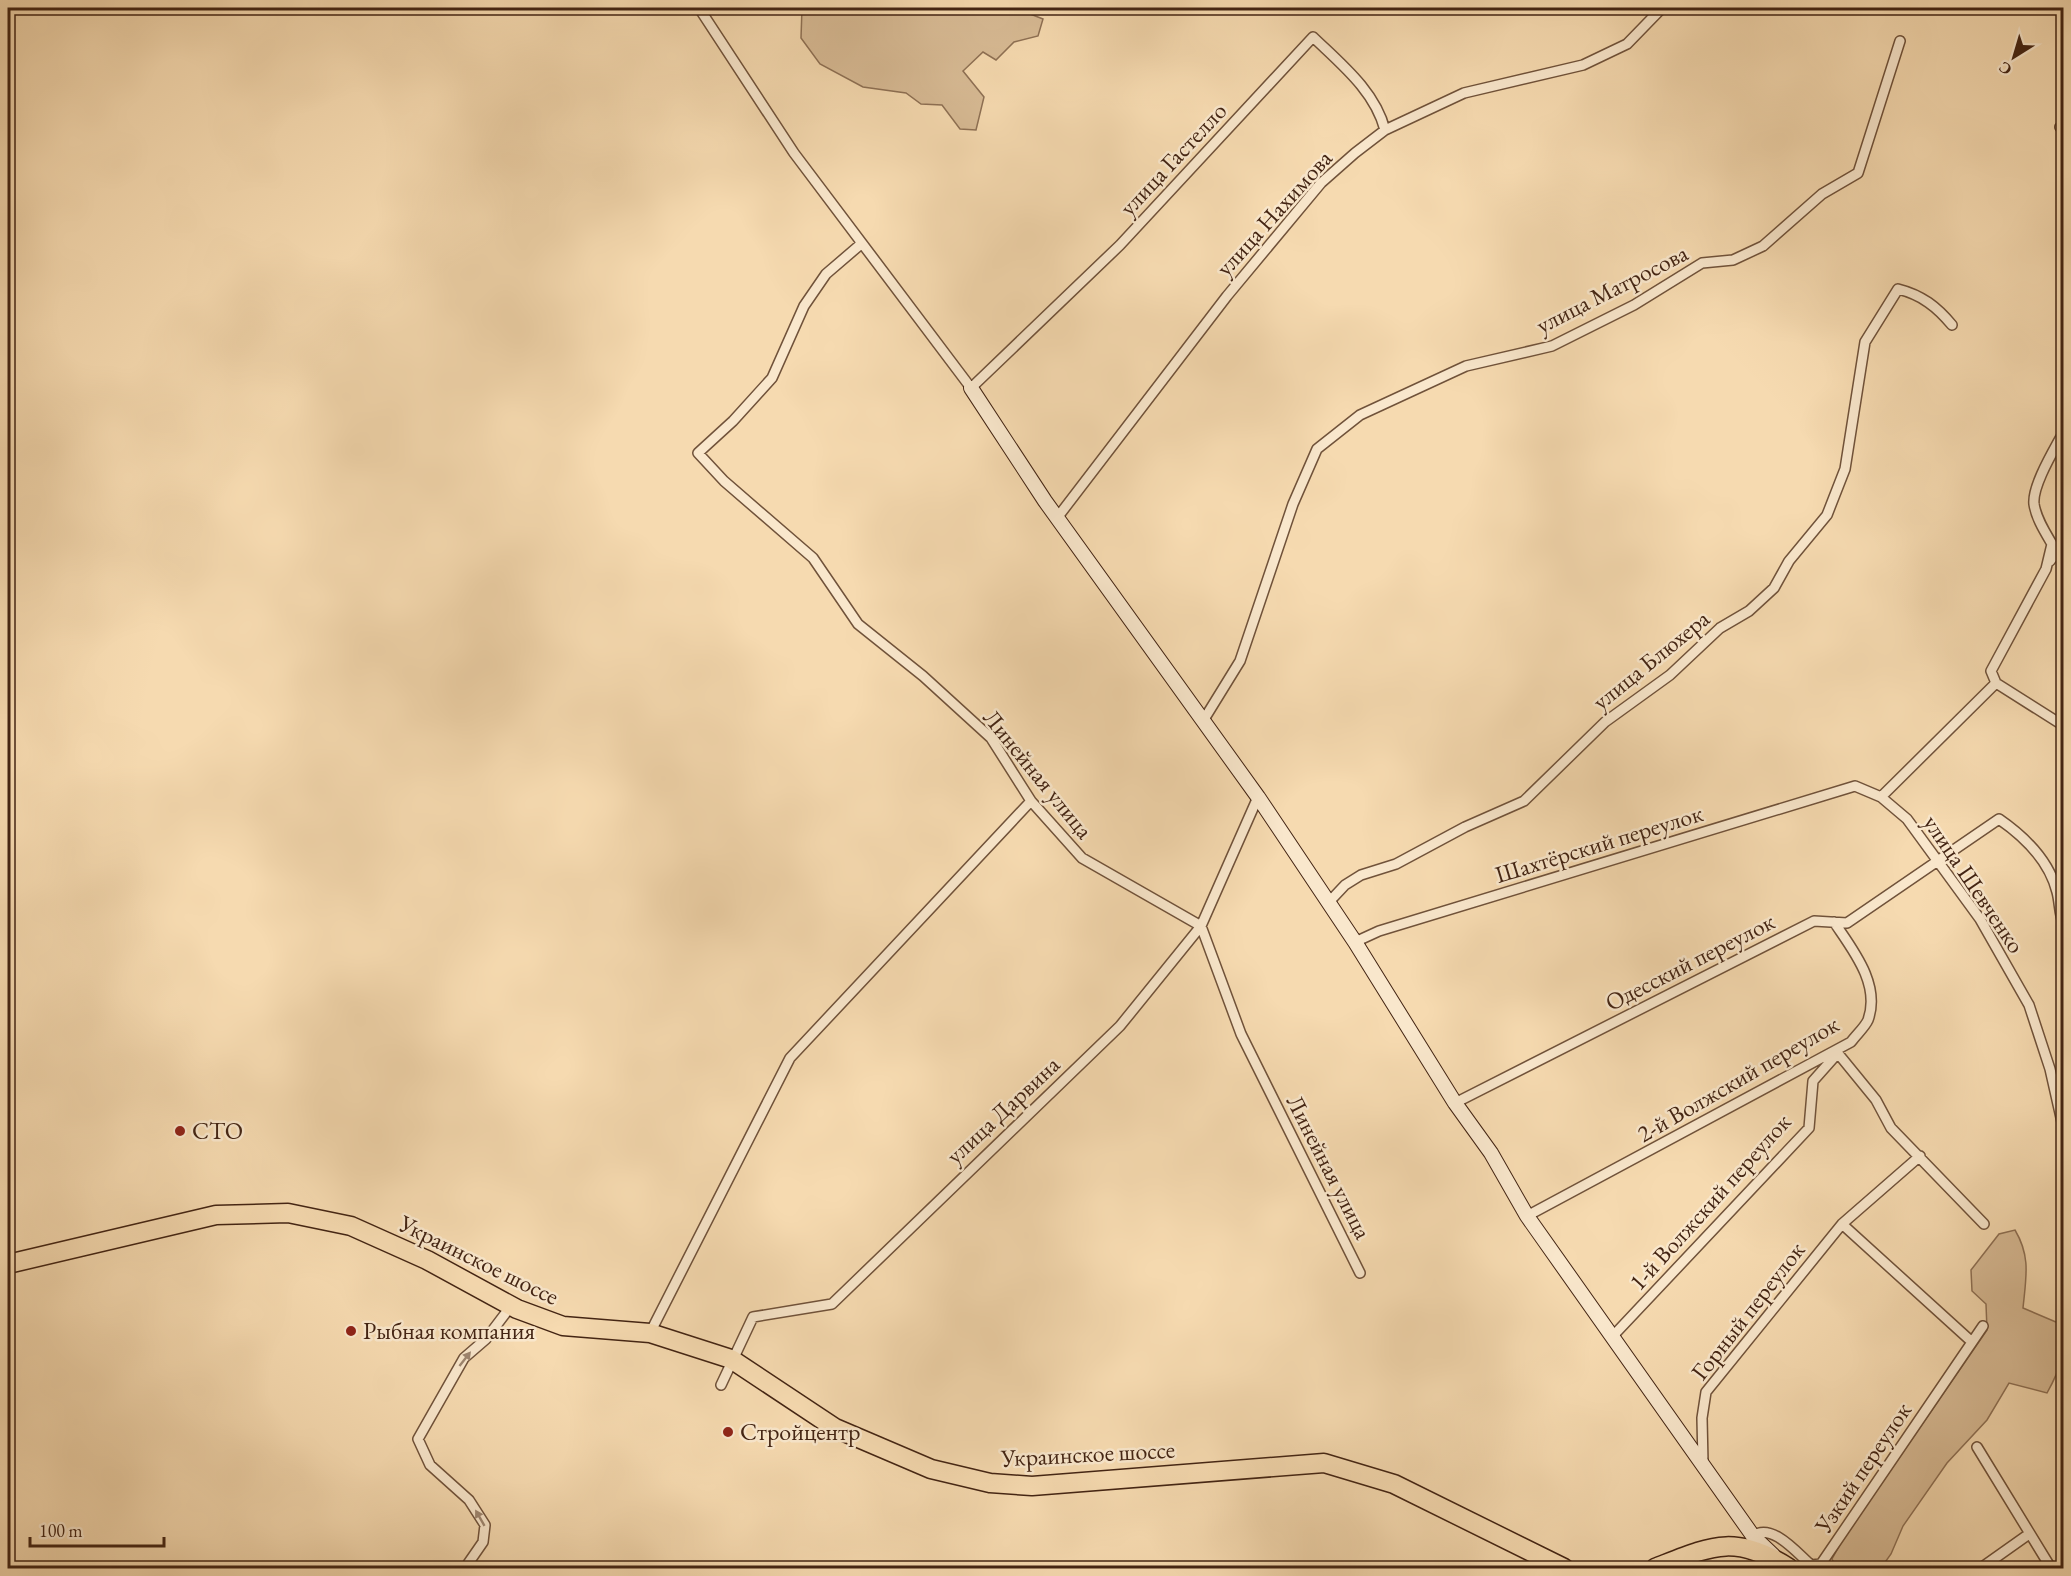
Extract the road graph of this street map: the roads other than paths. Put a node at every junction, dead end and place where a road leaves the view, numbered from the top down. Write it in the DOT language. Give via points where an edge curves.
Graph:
graph roads {
  1 [pos="699,8"];
  2 [pos="1662,8"];
  3 [pos="1900,40"];
  4 [pos="1385,130"];
  5 [pos="861,244"];
  6 [pos="1952,325"];
  7 [pos="971,388"];
  8 [pos="2063,433"];
  9 [pos="1057,518"];
  10 [pos="2064,542"];
  11 [pos="2047,566"];
  12 [pos="1996,683"];
  13 [pos="1203,722"];
  14 [pos="2064,726"];
  15 [pos="1855,786"];
  16 [pos="1258,796"];
  17 [pos="1881,797"];
  18 [pos="1031,801"];
  19 [pos="1939,862"];
  20 [pos="1329,902"];
  21 [pos="1834,922"];
  22 [pos="2064,925"];
  23 [pos="1201,926"];
  24 [pos="1355,942"];
  25 [pos="1836,1052"];
  26 [pos="1455,1102"];
  27 [pos="2064,1131"];
  28 [pos="1920,1156"];
  29 [pos="1527,1216"];
  30 [pos="1842,1224"];
  31 [pos="1984,1224"];
  32 [pos="8,1264"];
  33 [pos="1360,1273"];
  34 [pos="512,1306"];
  35 [pos="1983,1326"];
  36 [pos="650,1333"];
  37 [pos="1612,1337"];
  38 [pos="1972,1342"];
  39 [pos="731,1359"];
  40 [pos="721,1385"];
  41 [pos="1977,1446"];
  42 [pos="1703,1465"];
  43 [pos="2029,1534"];
  44 [pos="1753,1536"];
  45 [pos="1787,1567"];
  46 [pos="465,1569"];
  47 [pos="1564,1569"];
  48 [pos="1655,1569"];
  49 [pos="1981,1569"];
  50 [pos="2051,1569"];
  1 -- 5 [label="street" via="794,153"];
  2 -- 4 [label="street, улица Нахимова" via="1627,44 1583,66 1464,93"];
  3 -- 13 [label="street, улица Матросова" via="1858,173 1822,194 1763,246 1732,260 1702,263 1634,305 1552,346 1466,366 1360,415 1317,449 1293,504 1240,661"];
  4 -- 7 [label="street, улица Гастелло" via="1380,111 1357,80 1313,37 1120,245"];
  4 -- 9 [label="street, улица Нахимова" via="1321,183 1227,296"];
  5 -- 7 [label="street"];
  5 -- 18 [label="street, Линейная улица" via="826,274 804,306 772,378 698,453 724,481 813,558 858,624 991,738"];
  6 -- 20 [label="street, улица Блюхера" via="1938,308 1913,293 1898,290 1864,342 1845,470 1827,514 1789,561 1774,588 1749,611 1720,628 1670,675 1605,722 1524,801 1396,864 1361,875"];
  7 -- 9 [label="street"];
  8 -- 11 [label="street" via="2036,490 2034,504 2052,544"];
  9 -- 13 [label="street"];
  10 -- 11 [label="street"];
  11 -- 12 [label="street" via="1990,671"];
  12 -- 14 [label="street"];
  12 -- 17 [label="street"];
  13 -- 16 [label="street"];
  15 -- 17 [label="street, улица Шевченко"];
  15 -- 24 [label="street, Шахтёрский переулок" via="1379,931"];
  16 -- 20 [label="street"];
  16 -- 23 [label="street, улица Дарвина"];
  17 -- 19 [label="street, улица Шевченко" via="1908,819"];
  18 -- 23 [label="street, Линейная улица" via="1082,858"];
  18 -- 36 [label="street" via="790,1058"];
  19 -- 21 [label="street, Одесский переулок" via="1846,923"];
  19 -- 22 [label="street, Одесский переулок" via="1999,819 2019,832 2048,866"];
  19 -- 27 [label="street, улица Шевченко" via="1980,919 2029,1005 2050,1069"];
  20 -- 24 [label="street"];
  21 -- 25 [label="street, 2-й Волжский переулок" via="1862,963 1870,994 1868,1020 1851,1042"];
  21 -- 26 [label="street, Одесский переулок" via="1814,921"];
  23 -- 33 [label="street, Линейная улица" via="1241,1034"];
  23 -- 39 [label="street, улица Дарвина" via="1120,1026 832,1304 753,1317"];
  24 -- 26 [label="street"];
  25 -- 28 [label="street" via="1876,1100 1891,1128"];
  25 -- 29 [label="street, 2-й Волжский переулок"];
  25 -- 37 [label="street, 1-й Волжский переулок" via="1813,1081 1809,1128"];
  26 -- 29 [label="street" via="1491,1153"];
  28 -- 30 [label="street, Горный переулок"];
  28 -- 31 [label="street"];
  29 -- 37 [label="street"];
  30 -- 38 [label="street"];
  30 -- 42 [label="street, Горный переулок" via="1706,1392"];
  32 -- 34 [label="highway, Украинское шоссе" via="216,1215 288,1213 351,1226 427,1260"];
  34 -- 36 [label="highway, Украинское шоссе" via="563,1326"];
  46 -- 34 [label="street, one-way" via="483,1542 485,1525 469,1500 430,1465 418,1439 464,1358 486,1339"];
  35 -- 38 [label="street, Узкий переулок"];
  36 -- 39 [label="highway, Украинское шоссе"];
  37 -- 42 [label="street"];
  38 -- 44 [label="street, Узкий переулок" via="1821,1564 1811,1565 1771,1533 1763,1531"];
  39 -- 40 [label="street, улица Дарвина"];
  39 -- 47 [label="highway, Украинское шоссе" via="836,1428 931,1469 990,1483 1032,1486 1324,1463 1394,1484"];
  41 -- 43 [label="street"];
  42 -- 44 [label="street"];
  43 -- 49 [label="street"];
  43 -- 50 [label="street"];
  44 -- 45 [label="street"];
  45 -- 48 [label="highway" via="1746,1547 1720,1545"];
}
